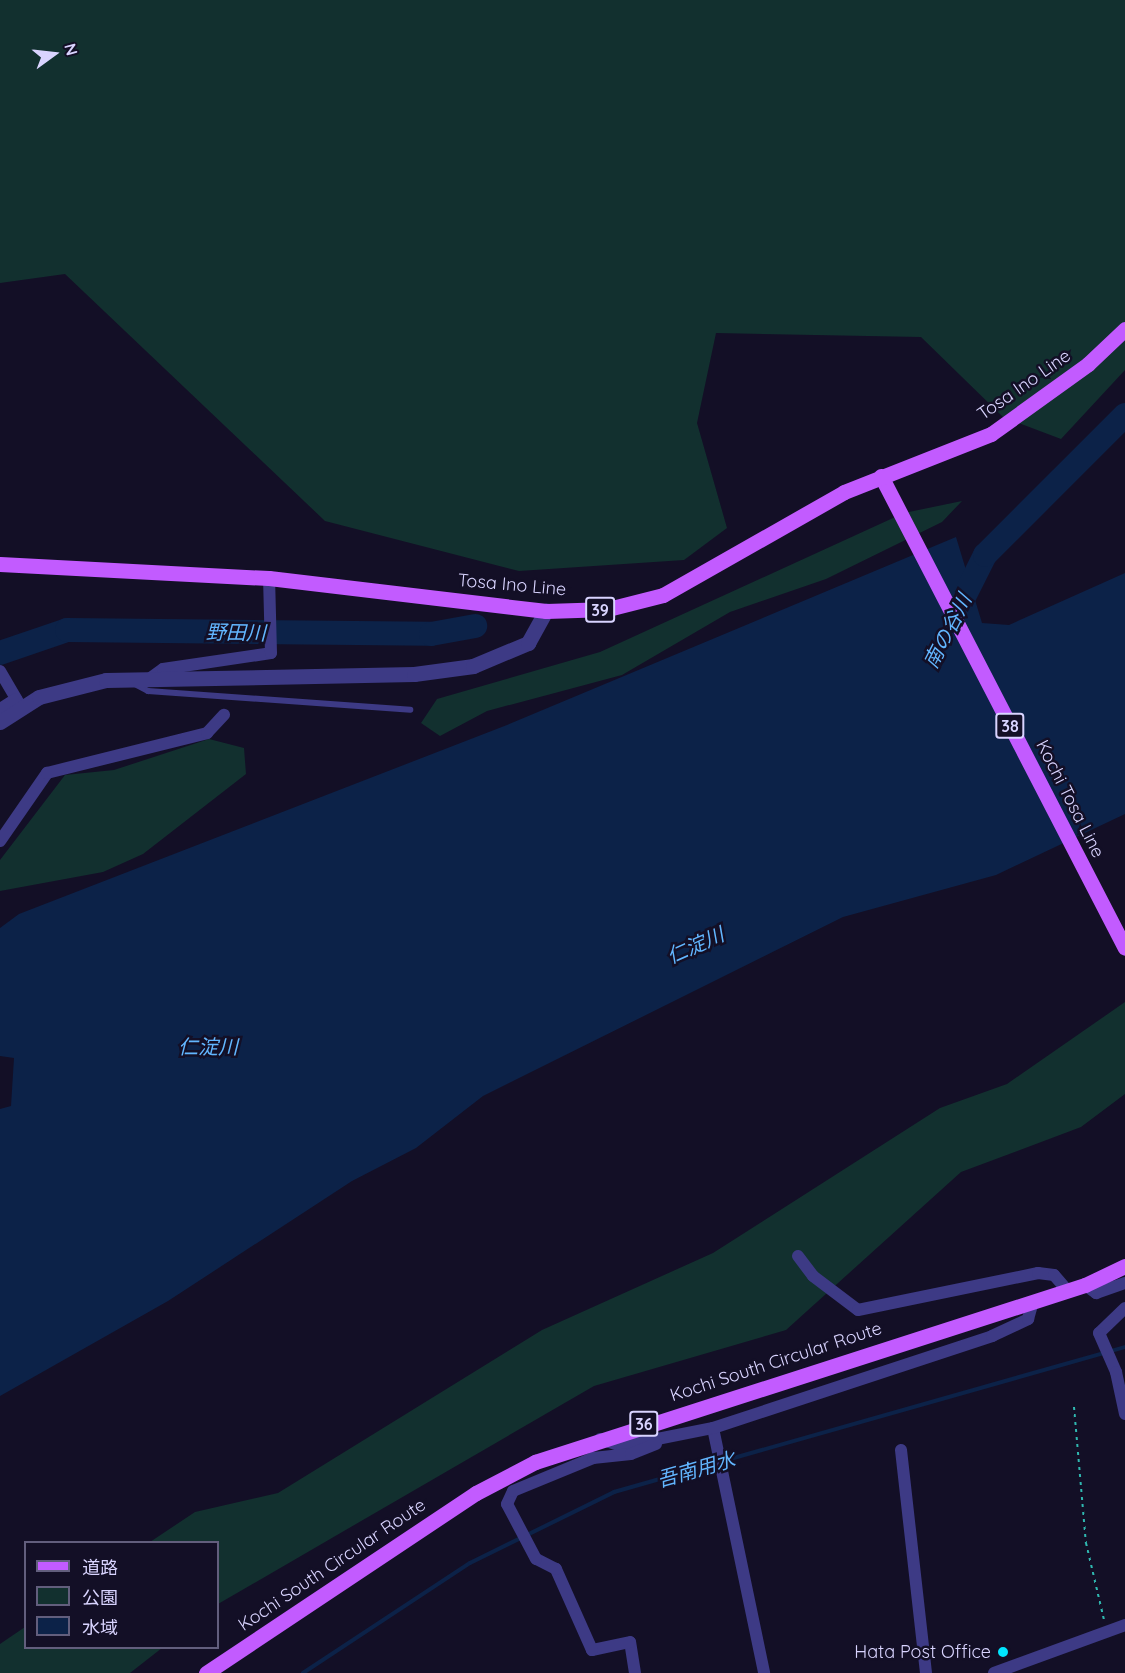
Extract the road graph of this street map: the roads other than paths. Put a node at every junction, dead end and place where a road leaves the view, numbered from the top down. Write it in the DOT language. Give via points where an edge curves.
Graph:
graph roads {
  1 [pos="1125,329"];
  2 [pos="881,476"];
  3 [pos="0,564"];
  4 [pos="269,578"];
  5 [pos="546,611"];
  6 [pos="0,672"];
  7 [pos="149,679"];
  8 [pos="127,680"];
  9 [pos="19,703"];
  10 [pos="0,708"];
  11 [pos="411,710"];
  12 [pos="224,715"];
  13 [pos="0,722"];
  14 [pos="0,841"];
  15 [pos="1125,948"];
  16 [pos="798,1256"];
  17 [pos="1125,1266"];
  18 [pos="1125,1284"];
  19 [pos="1085,1285"];
  20 [pos="1068,1291"];
  21 [pos="1033,1302"];
  22 [pos="1125,1308"];
  23 [pos="1125,1414"];
  24 [pos="713,1428"];
  25 [pos="684,1433"];
  26 [pos="598,1439"];
  27 [pos="901,1450"];
  28 [pos="1125,1625"];
  29 [pos="1011,1670"];
  30 [pos="206,1673"];
  31 [pos="635,1673"];
  32 [pos="764,1673"];
  33 [pos="926,1673"];
  34 [pos="994,1673"];
  1 -- 2 [label="main road, Tosa Ino Line / 39" via="1088,364 991,434"];
  2 -- 5 [label="main road, Tosa Ino Line / 39" via="663,595 608,609"];
  2 -- 15 [label="main road, Kochi Tosa Line / 38"];
  3 -- 4 [label="main road, Tosa Ino Line / 39"];
  4 -- 5 [label="main road, Tosa Ino Line / 39"];
  4 -- 7 [label="street" via="273,640 268,654 163,669"];
  5 -- 7 [label="street" via="528,643 473,666 414,674"];
  6 -- 9 [label="street"];
  7 -- 8 [label="street"];
  8 -- 9 [label="street" via="74,686"];
  8 -- 11 [label="lane" via="148,691"];
  9 -- 10 [label="street"];
  9 -- 13 [label="street"];
  12 -- 14 [label="street" via="207,733 47,773"];
  16 -- 20 [label="street" via="813,1276 858,1310 1038,1273 1054,1275"];
  17 -- 19 [label="main road, Kochi South Circular Route / 36"];
  18 -- 19 [label="street" via="1096,1293"];
  19 -- 20 [label="main road, Kochi South Circular Route / 36"];
  20 -- 21 [label="main road, Kochi South Circular Route / 36"];
  21 -- 24 [label="street" via="1028,1319 992,1336"];
  21 -- 26 [label="main road, Kochi South Circular Route / 36"];
  22 -- 23 [label="street" via="1106,1323 1099,1341 1116,1372"];
  24 -- 25 [label="street"];
  24 -- 32 [label="street" via="720,1446"];
  25 -- 26 [label="street" via="622,1446"];
  25 -- 31 [label="street" via="631,1454 593,1458 513,1491 507,1504 536,1559 556,1569 592,1650 630,1642"];
  26 -- 30 [label="main road, Kochi South Circular Route / 36" via="476,1493"];
  27 -- 33 [label="street"];
  28 -- 29 [label="street"];
  29 -- 34 [label="street"];
}
